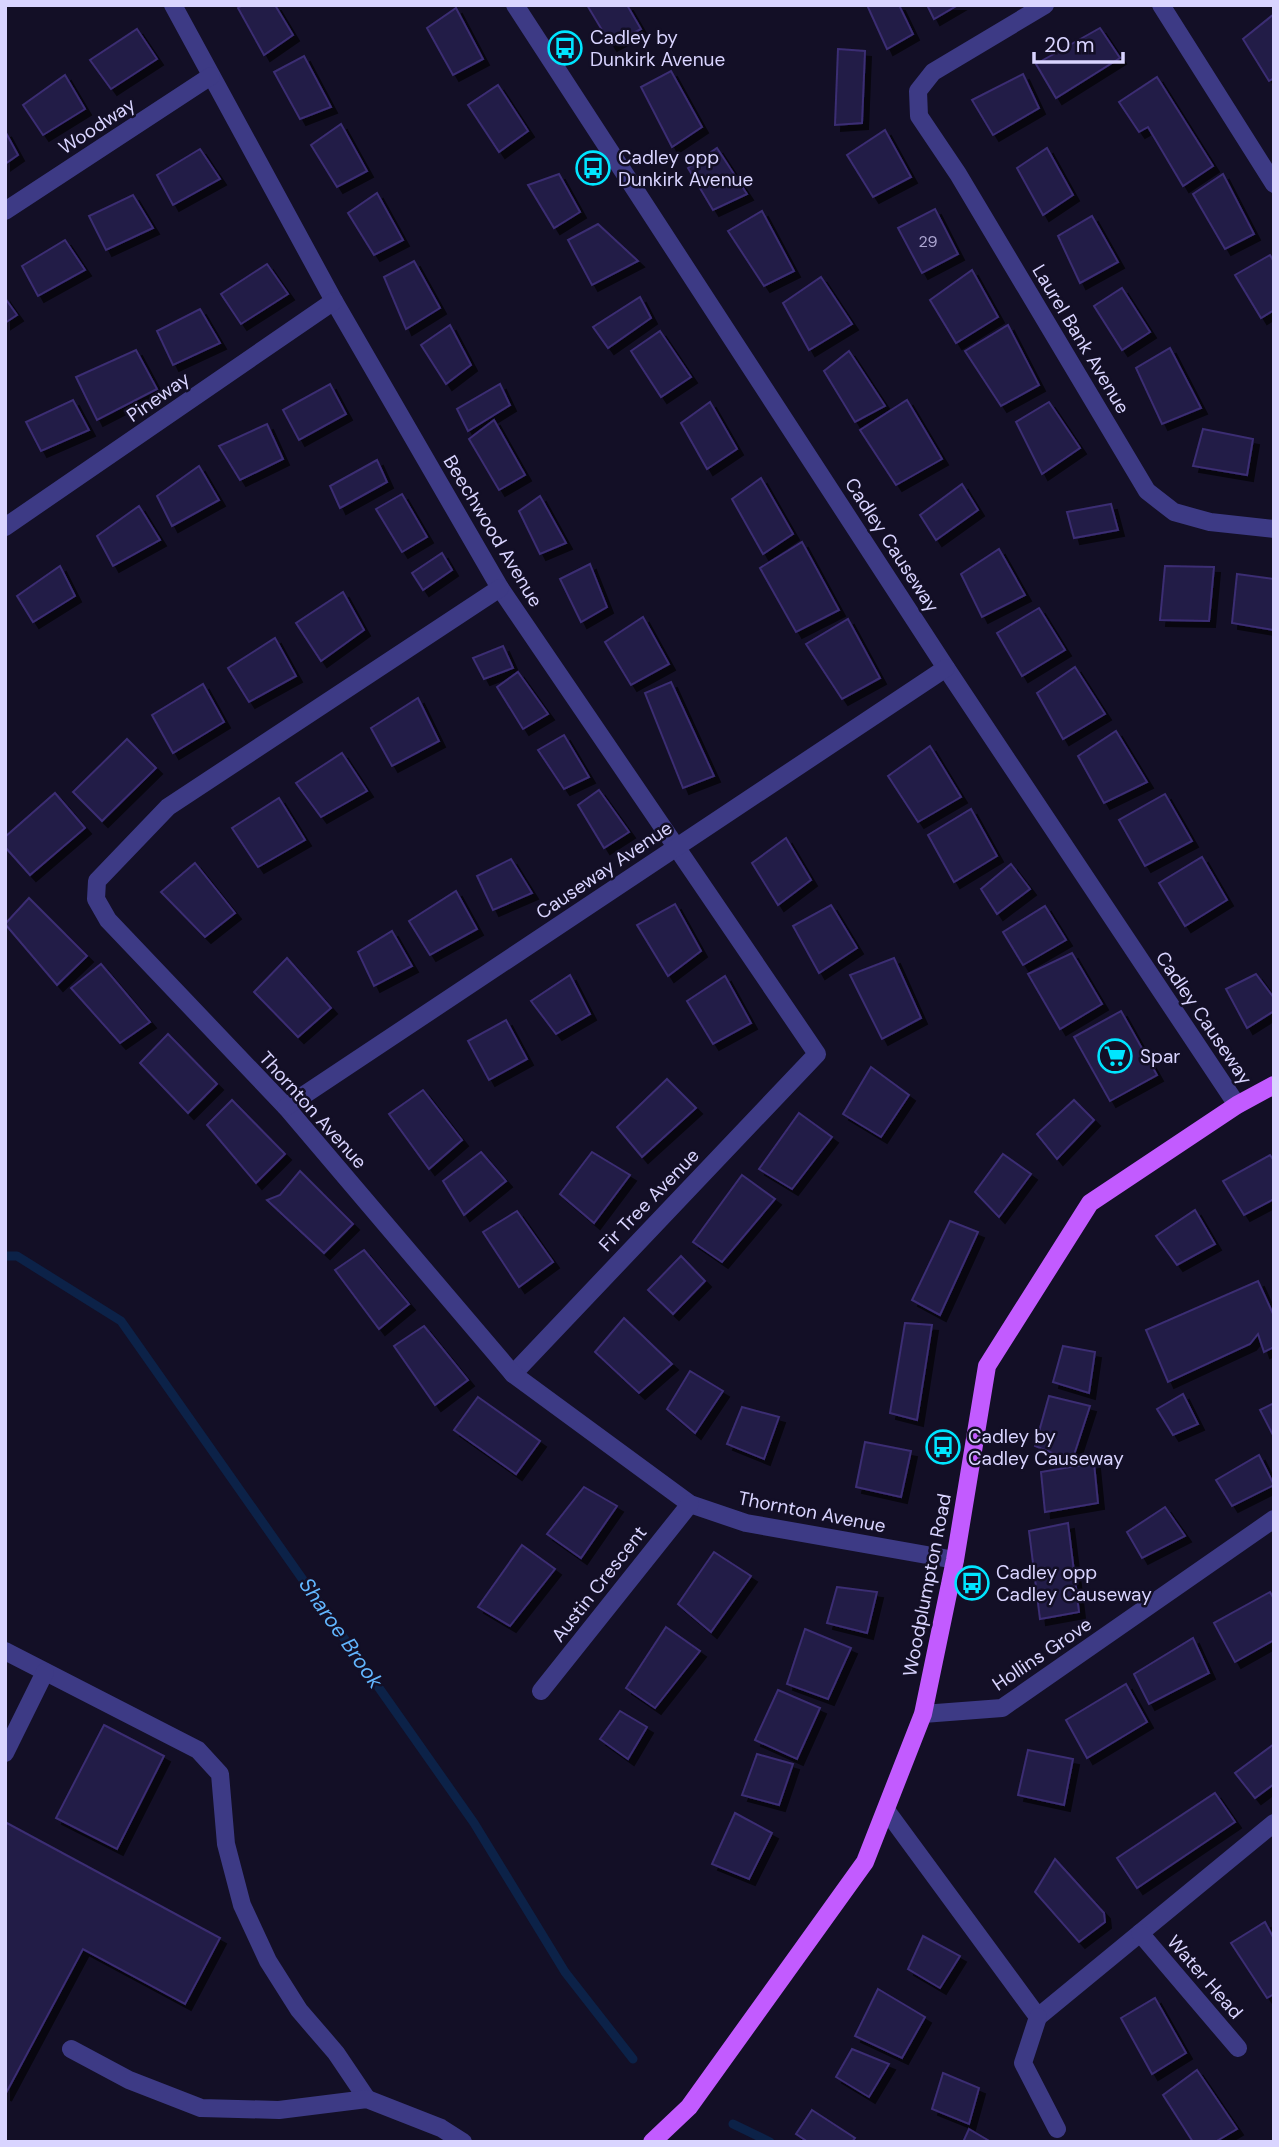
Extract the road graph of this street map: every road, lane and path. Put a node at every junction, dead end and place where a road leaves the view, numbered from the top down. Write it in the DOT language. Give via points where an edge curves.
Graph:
graph roads {
  1 [pos="173,5"];
  2 [pos="515,5"];
  3 [pos="1045,5"];
  4 [pos="1161,5"];
  5 [pos="211,76"];
  6 [pos="1274,184"];
  7 [pos="5,211"];
  8 [pos="334,301"];
  9 [pos="5,527"];
  10 [pos="1274,529"];
  11 [pos="500,588"];
  12 [pos="946,668"];
  13 [pos="677,847"];
  14 [pos="817,1054"];
  15 [pos="1274,1085"];
  16 [pos="1237,1105"];
  17 [pos="286,1107"];
  18 [pos="513,1374"];
  19 [pos="690,1504"];
  20 [pos="1274,1519"];
  21 [pos="955,1560"];
  22 [pos="5,1651"];
  23 [pos="44,1672"];
  24 [pos="541,1691"];
  25 [pos="923,1714"];
  26 [pos="5,1753"];
  27 [pos="886,1810"];
  28 [pos="1274,1823"];
  29 [pos="1140,1933"];
  30 [pos="1038,2017"];
  31 [pos="1238,2048"];
  32 [pos="71,2049"];
  33 [pos="367,2099"];
  34 [pos="1057,2129"];
  35 [pos="463,2142"];
  36 [pos="652,2142"];
  1 -- 5 [label="street, Beechwood Avenue"];
  2 -- 12 [label="street, Cadley Causeway"];
  3 -- 10 [label="street, Laurel Bank Avenue" via="933,72 918,91 919,116 1147,491 1174,512 1210,522"];
  4 -- 6 [label="street"];
  5 -- 7 [label="street, Woodway"];
  5 -- 8 [label="street, Beechwood Avenue"];
  8 -- 9 [label="street, Pineway"];
  8 -- 11 [label="street, Beechwood Avenue"];
  11 -- 13 [label="street, Beechwood Avenue"];
  11 -- 17 [label="street, Thornton Avenue" via="168,807 97,881 96,899 108,920"];
  12 -- 13 [label="street, Causeway Avenue"];
  12 -- 16 [label="street, Cadley Causeway"];
  13 -- 14 [label="street, Beechwood Avenue"];
  13 -- 17 [label="street, Causeway Avenue"];
  14 -- 18 [label="street, Fir Tree Avenue"];
  15 -- 16 [label="main road, Woodplumpton Road"];
  16 -- 21 [label="main road, Woodplumpton Road" via="1090,1203 988,1366"];
  17 -- 18 [label="street, Thornton Avenue"];
  18 -- 19 [label="street, Thornton Avenue"];
  19 -- 21 [label="street, Thornton Avenue" via="746,1523"];
  19 -- 24 [label="street, Austin Crescent"];
  20 -- 25 [label="street, Hollins Grove" via="1002,1708"];
  21 -- 25 [label="main road, Woodplumpton Road"];
  22 -- 23 [label="street"];
  23 -- 26 [label="street"];
  23 -- 33 [label="street" via="198,1750 220,1774 226,1844 242,1905 268,1961 299,2010"];
  25 -- 27 [label="main road, Woodplumpton Road"];
  27 -- 30 [label="street"];
  27 -- 36 [label="main road, Woodplumpton Road" via="865,1862 690,2107"];
  28 -- 29 [label="street"];
  29 -- 30 [label="street"];
  29 -- 31 [label="street, Water Head"];
  30 -- 34 [label="street" via="1023,2063"];
  32 -- 33 [label="street" via="129,2080 201,2108 279,2110"];
  33 -- 35 [label="street" via="441,2128"];
}
